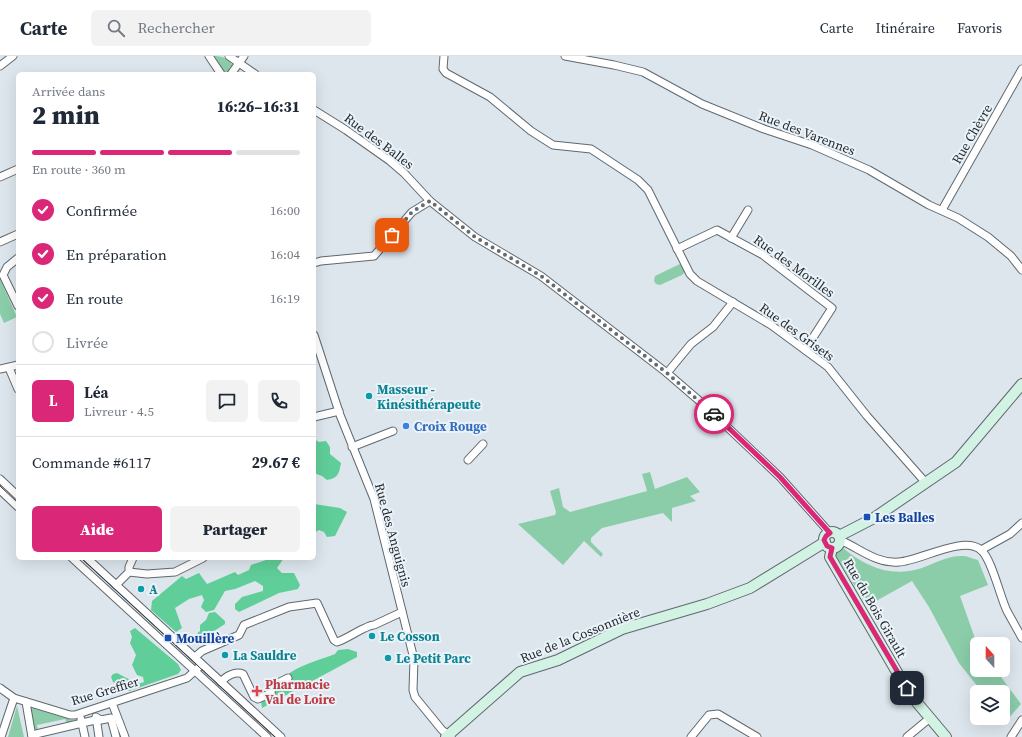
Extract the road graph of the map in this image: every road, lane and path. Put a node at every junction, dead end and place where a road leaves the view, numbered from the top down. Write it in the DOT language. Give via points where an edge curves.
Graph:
graph roads {
  1 [pos="12,56"];
  2 [pos="209,56"];
  3 [pos="229,56"];
  4 [pos="244,56"];
  5 [pos="444,56"];
  6 [pos="565,56"];
  7 [pos="240,64"];
  8 [pos="0,66"];
  9 [pos="1022,69"];
  10 [pos="219,72"];
  11 [pos="233,72"];
  12 [pos="252,72"];
  13 [pos="316,111"];
  14 [pos="16,170"];
  15 [pos="0,177"];
  16 [pos="430,201"];
  17 [pos="748,210"];
  18 [pos="942,210"];
  19 [pos="16,235"];
  20 [pos="732,238"];
  21 [pos="0,242"];
  22 [pos="677,249"];
  23 [pos="16,260"];
  24 [pos="316,263"];
  25 [pos="1022,270"];
  26 [pos="16,302"];
  27 [pos="733,302"];
  28 [pos="316,341"];
  29 [pos="805,350"];
  30 [pos="16,366"];
  31 [pos="9,368"];
  32 [pos="0,369"];
  33 [pos="667,373"];
  34 [pos="16,384"];
  35 [pos="1022,384"];
  36 [pos="339,411"];
  37 [pos="316,417"];
  38 [pos="393,431"];
  39 [pos="483,444"];
  40 [pos="352,447"];
  41 [pos="468,460"];
  42 [pos="0,479"];
  43 [pos="926,483"];
  44 [pos="0,490"];
  45 [pos="16,494"];
  46 [pos="16,505"];
  47 [pos="1022,523"];
  48 [pos="833,540"];
  49 [pos="981,550"];
  50 [pos="74,560"];
  51 [pos="89,560"];
  52 [pos="132,560"];
  53 [pos="199,560"];
  54 [pos="129,572"];
  55 [pos="116,584"];
  56 [pos="402,612"];
  57 [pos="1022,638"];
  58 [pos="195,657"];
  59 [pos="202,664"];
  60 [pos="195,671"];
  61 [pos="288,678"];
  62 [pos="221,682"];
  63 [pos="0,688"];
  64 [pos="14,698"];
  65 [pos="26,702"];
  66 [pos="112,703"];
  67 [pos="94,709"];
  68 [pos="80,713"];
  69 [pos="930,718"];
  70 [pos="96,719"];
  71 [pos="1022,720"];
  72 [pos="82,723"];
  73 [pos="49,734"];
  74 [pos="32,736"];
  75 [pos="449,736"];
  76 [pos="1,737"];
  77 [pos="85,737"];
  78 [pos="99,737"];
  79 [pos="116,737"];
  80 [pos="125,737"];
  81 [pos="267,737"];
  82 [pos="281,737"];
  83 [pos="691,737"];
  84 [pos="757,737"];
  85 [pos="907,737"];
  86 [pos="946,737"];
  87 [pos="1011,737"];
  1 -- 8 [label="street"];
  2 -- 10 [label="street"];
  3 -- 7 [label="street"];
  4 -- 7 [label="street"];
  5 -- 22 [label="street, Rue des Grisets" via="443,69 446,73 490,97 531,131 553,145 591,149 638,180 648,190"];
  6 -- 18 [label="street, Rue des Varennes" via="643,72 702,104 812,145 869,170"];
  7 -- 11 [label="street"];
  7 -- 12 [label="street"];
  9 -- 18 [label="street, Rue Chèvre"];
  13 -- 16 [label="street, Rue des Balles" via="390,161"];
  14 -- 15 [label="street"];
  16 -- 24 [label="street" via="412,212 374,256"];
  16 -- 33 [label="street, Rue des Balles" via="475,237 541,276"];
  17 -- 20 [label="street"];
  18 -- 25 [label="street, Rue des Varennes" via="988,237 1011,256"];
  19 -- 21 [label="street"];
  20 -- 22 [label="street, Rue des Morilles" via="717,230"];
  20 -- 29 [label="street, Rue des Morilles" via="763,255 832,308"];
  22 -- 27 [label="street, Rue des Grisets" via="690,274 697,281"];
  23 -- 26 [label="street" via="7,267 3,275"];
  27 -- 29 [label="street, Rue des Grisets"];
  27 -- 33 [label="street" via="713,327 690,344"];
  28 -- 36 [label="street, Rue des Anguignis"];
  29 -- 43 [label="street, Rue des Grisets" via="828,367"];
  30 -- 31 [label="street"];
  31 -- 32 [label="street"];
  31 -- 34 [label="street"];
  33 -- 48 [label="street, Rue des Balles" via="780,477"];
  35 -- 43 [label="street, Rue de la Cossonnière" via="956,462"];
  36 -- 37 [label="street"];
  36 -- 40 [label="street, Rue des Anguignis"];
  38 -- 40 [label="street"];
  39 -- 41 [label="street"];
  40 -- 56 [label="street, Rue des Anguignis" via="374,499"];
  42 -- 45 [label="street"];
  43 -- 48 [label="street, Rue de la Cossonnière" via="874,518"];
  44 -- 46 [label="street"];
  47 -- 49 [label="street" via="1010,534"];
  48 -- 49 [label="street, Rue des Balles" via="883,560 897,562 909,561 949,548 966,546"];
  48 -- 69 [label="street, Rue du Bois Girault" via="830,557 909,693"];
  48 -- 75 [label="street, Rue de la Cossonnière" via="750,588 707,604 622,629 558,660 520,672"];
  49 -- 57 [label="street" via="988,561 1007,611"];
  50 -- 60 [label="street"];
  51 -- 55 [label="street"];
  52 -- 54 [label="street"];
  53 -- 54 [label="street" via="175,572"];
  54 -- 55 [label="street"];
  55 -- 58 [label="street"];
  56 -- 58 [label="street" via="337,642 317,603 289,607 244,625 239,635 202,651"];
  56 -- 75 [label="street, Rue des Anguignis" via="414,659 415,697"];
  58 -- 59 [label="street"];
  59 -- 60 [label="street, Rue Greffier"];
  59 -- 62 [label="street"];
  60 -- 66 [label="street, Rue Greffier" via="187,678"];
  60 -- 81 [label="street"];
  61 -- 62 [label="street" via="272,686 271,693 258,699 254,697 243,674 238,672"];
  62 -- 82 [label="street"];
  63 -- 64 [label="street, Rue Greffier"];
  64 -- 65 [label="street, Rue Greffier"];
  64 -- 76 [label="street"];
  65 -- 68 [label="street, Rue Greffier" via="70,715"];
  65 -- 74 [label="street"];
  66 -- 67 [label="street, Rue Greffier"];
  66 -- 80 [label="street"];
  67 -- 68 [label="street, Rue Greffier"];
  67 -- 70 [label="street"];
  68 -- 72 [label="street"];
  69 -- 85 [label="street"];
  69 -- 86 [label="street, Rue du Bois Girault"];
  70 -- 72 [label="street"];
  70 -- 78 [label="street"];
  70 -- 79 [label="street" via="111,718"];
  71 -- 87 [label="street"];
  72 -- 73 [label="street"];
  72 -- 77 [label="street"];
  73 -- 74 [label="street"];
  83 -- 84 [label="street" via="709,715 718,714"];
}
